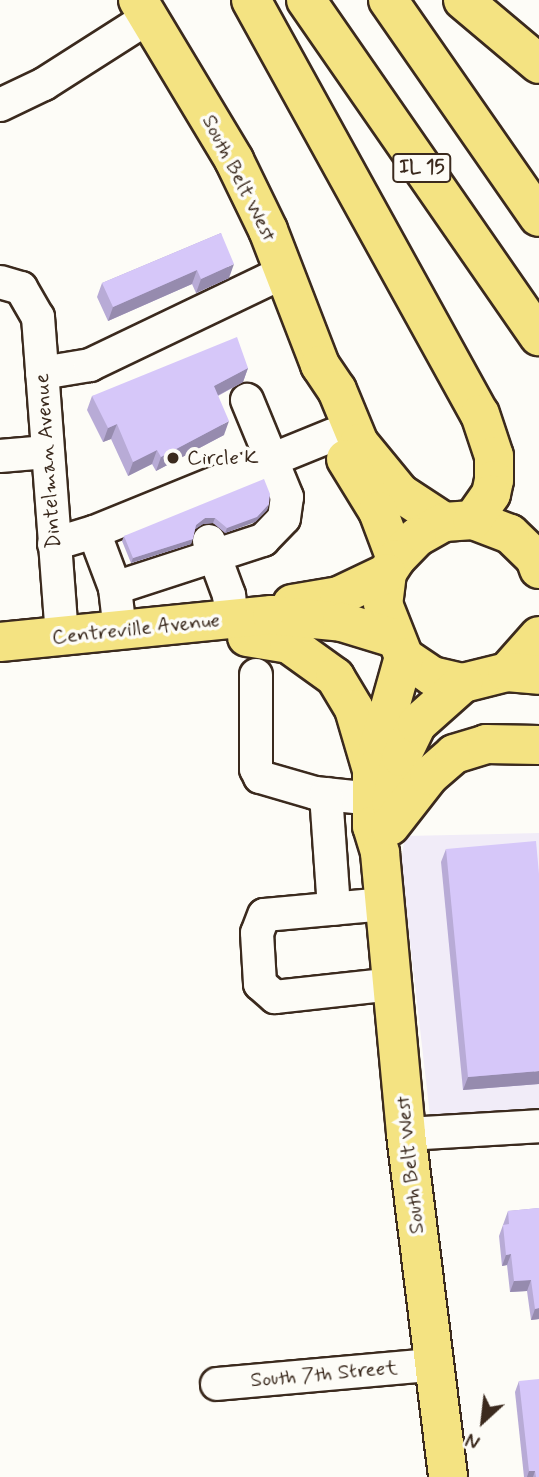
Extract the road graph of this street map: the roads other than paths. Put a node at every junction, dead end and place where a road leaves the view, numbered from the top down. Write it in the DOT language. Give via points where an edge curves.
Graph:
graph roads {
  1 [pos="251,0"];
  2 [pos="306,0"];
  3 [pos="388,0"];
  4 [pos="463,0"];
  5 [pos="143,9"];
  6 [pos="539,64"];
  7 [pos="0,105"];
  8 [pos="539,217"];
  9 [pos="284,272"];
  10 [pos="11,285"];
  11 [pos="539,336"];
  12 [pos="320,365"];
  13 [pos="42,373"];
  14 [pos="247,400"];
  15 [pos="333,435"];
  16 [pos="47,452"];
  17 [pos="0,456"];
  18 [pos="274,459"];
  19 [pos="458,521"];
  20 [pos="94,532"];
  21 [pos="54,544"];
  22 [pos="211,549"];
  23 [pos="538,562"];
  24 [pos="391,566"];
  25 [pos="115,588"];
  26 [pos="272,615"];
  27 [pos="221,620"];
  28 [pos="120,631"];
  29 [pos="539,636"];
  30 [pos="62,638"];
  31 [pos="0,642"];
  32 [pos="399,648"];
  33 [pos="523,674"];
  34 [pos="256,675"];
  35 [pos="463,683"];
  36 [pos="539,746"];
  37 [pos="326,794"];
  38 [pos="381,810"];
  39 [pos="385,904"];
  40 [pos="334,909"];
  41 [pos="392,984"];
  42 [pos="539,1126"];
  43 [pos="406,1134"];
  44 [pos="432,1365"];
  45 [pos="216,1384"];
  46 [pos="448,1477"];
  1 -- 19 [label="main road" via="480,414 494,456 494,480 491,494"];
  2 -- 11 [label="main road, IL 15"];
  3 -- 8 [label="main road"];
  4 -- 6 [label="main road"];
  5 -- 7 [label="street" via="44,84"];
  5 -- 9 [label="main road, South Belt West" via="234,160"];
  9 -- 12 [label="main road, South Belt West"];
  9 -- 13 [label="street" via="90,365"];
  10 -- 13 [label="street, Dintelman Avenue" via="38,317"];
  12 -- 15 [label="main road, South Belt West" via="320,396"];
  12 -- 19 [label="main road, South Belt West" via="337,390 359,443 376,466 400,493"];
  13 -- 16 [label="street, Dintelman Avenue"];
  14 -- 18 [label="street"];
  15 -- 18 [label="street"];
  15 -- 24 [label="main road, South Belt West" via="378,511"];
  16 -- 17 [label="street"];
  16 -- 21 [label="street, Dintelman Avenue"];
  18 -- 20 [label="street" via="192,503"];
  18 -- 22 [label="street" via="289,506 284,518"];
  19 -- 23 [label="main road, South Belt West" via="510,534"];
  19 -- 24 [label="main road" via="417,537"];
  20 -- 21 [label="street"];
  20 -- 25 [label="street"];
  21 -- 30 [label="street, Dintelman Avenue"];
  22 -- 25 [label="street"];
  22 -- 27 [label="street" via="229,595"];
  24 -- 26 [label="main road, Centreville Avenue" via="350,592 290,604"];
  24 -- 32 [label="main road, South Belt West" via="383,604"];
  25 -- 28 [label="street"];
  26 -- 27 [label="main road, Centreville Avenue"];
  26 -- 32 [label="main road, Centreville Avenue" via="342,622"];
  27 -- 28 [label="main road, Centreville Avenue"];
  27 -- 38 [label="main road" via="249,638 289,644 320,662 355,709"];
  28 -- 30 [label="main road, Centreville Avenue"];
  29 -- 33 [label="main road, South Belt West"];
  30 -- 31 [label="main road, Centreville Avenue"];
  32 -- 35 [label="main road, South Belt West" via="432,676"];
  32 -- 38 [label="main road, South Belt West"];
  33 -- 35 [label="main road, South Belt West"];
  34 -- 37 [label="street" via="256,769 260,777"];
  35 -- 38 [label="main road, South Belt West" via="417,724"];
  36 -- 38 [label="main road" via="486,744 454,754"];
  37 -- 38 [label="street"];
  37 -- 40 [label="street"];
  38 -- 39 [label="main road, South Belt West"];
  39 -- 40 [label="street"];
  39 -- 41 [label="main road, South Belt West"];
  40 -- 41 [label="street" via="264,915 257,933 261,984 275,997"];
  41 -- 43 [label="main road, South Belt West"];
  42 -- 43 [label="street"];
  43 -- 44 [label="main road, South Belt West"];
  44 -- 45 [label="street, South 7th Street"];
  44 -- 46 [label="main road, South Belt West"];
}
